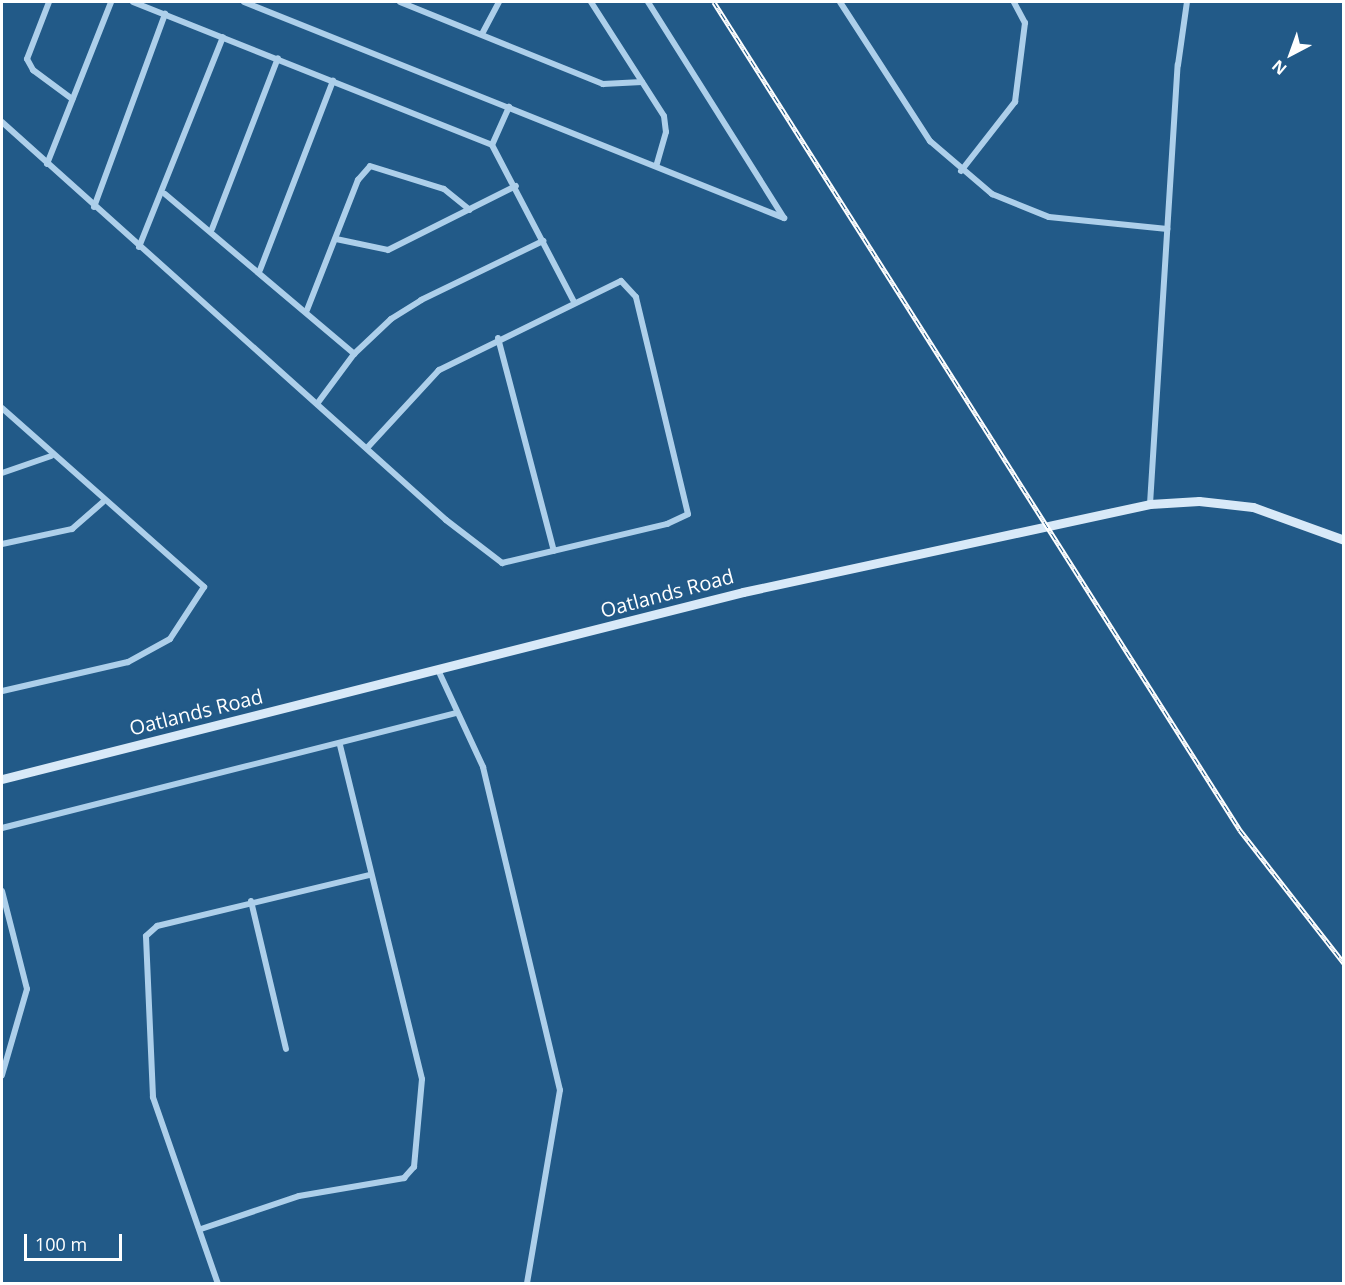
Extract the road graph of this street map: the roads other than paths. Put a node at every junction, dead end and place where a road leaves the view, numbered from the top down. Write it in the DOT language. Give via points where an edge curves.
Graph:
graph roads {
  1 [pos="49,2"];
  2 [pos="111,2"];
  3 [pos="133,2"];
  4 [pos="244,2"];
  5 [pos="400,2"];
  6 [pos="499,2"];
  7 [pos="591,2"];
  8 [pos="648,2"];
  9 [pos="840,2"];
  10 [pos="1014,2"];
  11 [pos="1187,2"];
  12 [pos="414,4"];
  13 [pos="165,14"];
  14 [pos="482,34"];
  15 [pos="223,36"];
  16 [pos="278,58"];
  17 [pos="333,81"];
  18 [pos="642,82"];
  19 [pos="72,99"];
  20 [pos="509,107"];
  21 [pos="2,122"];
  22 [pos="492,145"];
  23 [pos="47,164"];
  24 [pos="656,166"];
  25 [pos="961,171"];
  26 [pos="516,186"];
  27 [pos="165,194"];
  28 [pos="94,207"];
  29 [pos="470,210"];
  30 [pos="212,229"];
  31 [pos="1167,229"];
  32 [pos="336,239"];
  33 [pos="543,241"];
  34 [pos="139,248"];
  35 [pos="260,270"];
  36 [pos="573,300"];
  37 [pos="307,310"];
  38 [pos="498,338"];
  39 [pos="354,354"];
  40 [pos="317,404"];
  41 [pos="2,408"];
  42 [pos="367,448"];
  43 [pos="51,456"];
  44 [pos="2,473"];
  45 [pos="103,502"];
  46 [pos="1150,504"];
  47 [pos="1344,540"];
  48 [pos="2,544"];
  49 [pos="554,551"];
  50 [pos="439,672"];
  51 [pos="2,691"];
  52 [pos="457,713"];
  53 [pos="340,744"];
  54 [pos="2,779"];
  55 [pos="2,828"];
  56 [pos="370,875"];
  57 [pos="2,891"];
  58 [pos="251,901"];
  59 [pos="286,1049"];
  60 [pos="2,1075"];
  61 [pos="201,1229"];
  62 [pos="218,1284"];
  63 [pos="527,1284"];
  1 -- 19 [label="street" via="27,59 33,70"];
  2 -- 19 [label="street"];
  3 -- 13 [label="street"];
  4 -- 20 [label="street"];
  5 -- 12 [label="street"];
  6 -- 14 [label="street"];
  7 -- 18 [label="street"];
  8 -- 24 [label="street" via="784,218"];
  9 -- 25 [label="street" via="930,141"];
  10 -- 25 [label="street" via="1025,23 1015,102"];
  11 -- 31 [label="street"];
  12 -- 14 [label="street"];
  13 -- 15 [label="street"];
  13 -- 28 [label="street"];
  14 -- 18 [label="street" via="603,84"];
  15 -- 16 [label="street"];
  15 -- 27 [label="street"];
  16 -- 17 [label="street"];
  16 -- 30 [label="street"];
  17 -- 22 [label="street"];
  17 -- 35 [label="street"];
  18 -- 24 [label="street" via="666,124"];
  19 -- 23 [label="street"];
  20 -- 22 [label="street"];
  20 -- 24 [label="street"];
  21 -- 23 [label="street"];
  22 -- 26 [label="street"];
  23 -- 28 [label="street"];
  25 -- 31 [label="street" via="992,194 1049,217"];
  26 -- 29 [label="street"];
  26 -- 33 [label="street"];
  27 -- 30 [label="street"];
  27 -- 34 [label="street"];
  28 -- 34 [label="street"];
  29 -- 32 [label="street" via="388,250"];
  29 -- 32 [label="street" via="444,189 370,166 358,180"];
  30 -- 35 [label="street"];
  31 -- 46 [label="street"];
  32 -- 37 [label="street"];
  33 -- 36 [label="street"];
  33 -- 39 [label="street" via="421,300 390,319"];
  34 -- 40 [label="street"];
  35 -- 37 [label="street"];
  36 -- 38 [label="street"];
  36 -- 49 [label="street" via="615,281 626,282 633,291 688,514"];
  37 -- 39 [label="street"];
  38 -- 42 [label="street" via="431,376"];
  38 -- 49 [label="street"];
  39 -- 40 [label="street"];
  40 -- 42 [label="street"];
  41 -- 43 [label="street"];
  42 -- 49 [label="street" via="502,563"];
  43 -- 44 [label="street"];
  43 -- 45 [label="street"];
  45 -- 48 [label="street" via="72,529"];
  45 -- 51 [label="street" via="204,587 200,600 170,639 128,662"];
  46 -- 47 [label="street, Oatlands Road" via="1199,501 1252,507"];
  46 -- 50 [label="street, Oatlands Road" via="743,592"];
  50 -- 52 [label="street"];
  50 -- 54 [label="street, Oatlands Road"];
  52 -- 53 [label="street"];
  52 -- 63 [label="street" via="483,767 560,1090"];
  53 -- 55 [label="street"];
  53 -- 56 [label="street"];
  56 -- 58 [label="street"];
  56 -- 61 [label="street" via="422,1079 414,1167 404,1178 299,1196"];
  57 -- 60 [label="street" via="27,989"];
  58 -- 59 [label="street"];
  58 -- 61 [label="street" via="157,926 143,947 153,1097"];
  61 -- 62 [label="street"];
}
